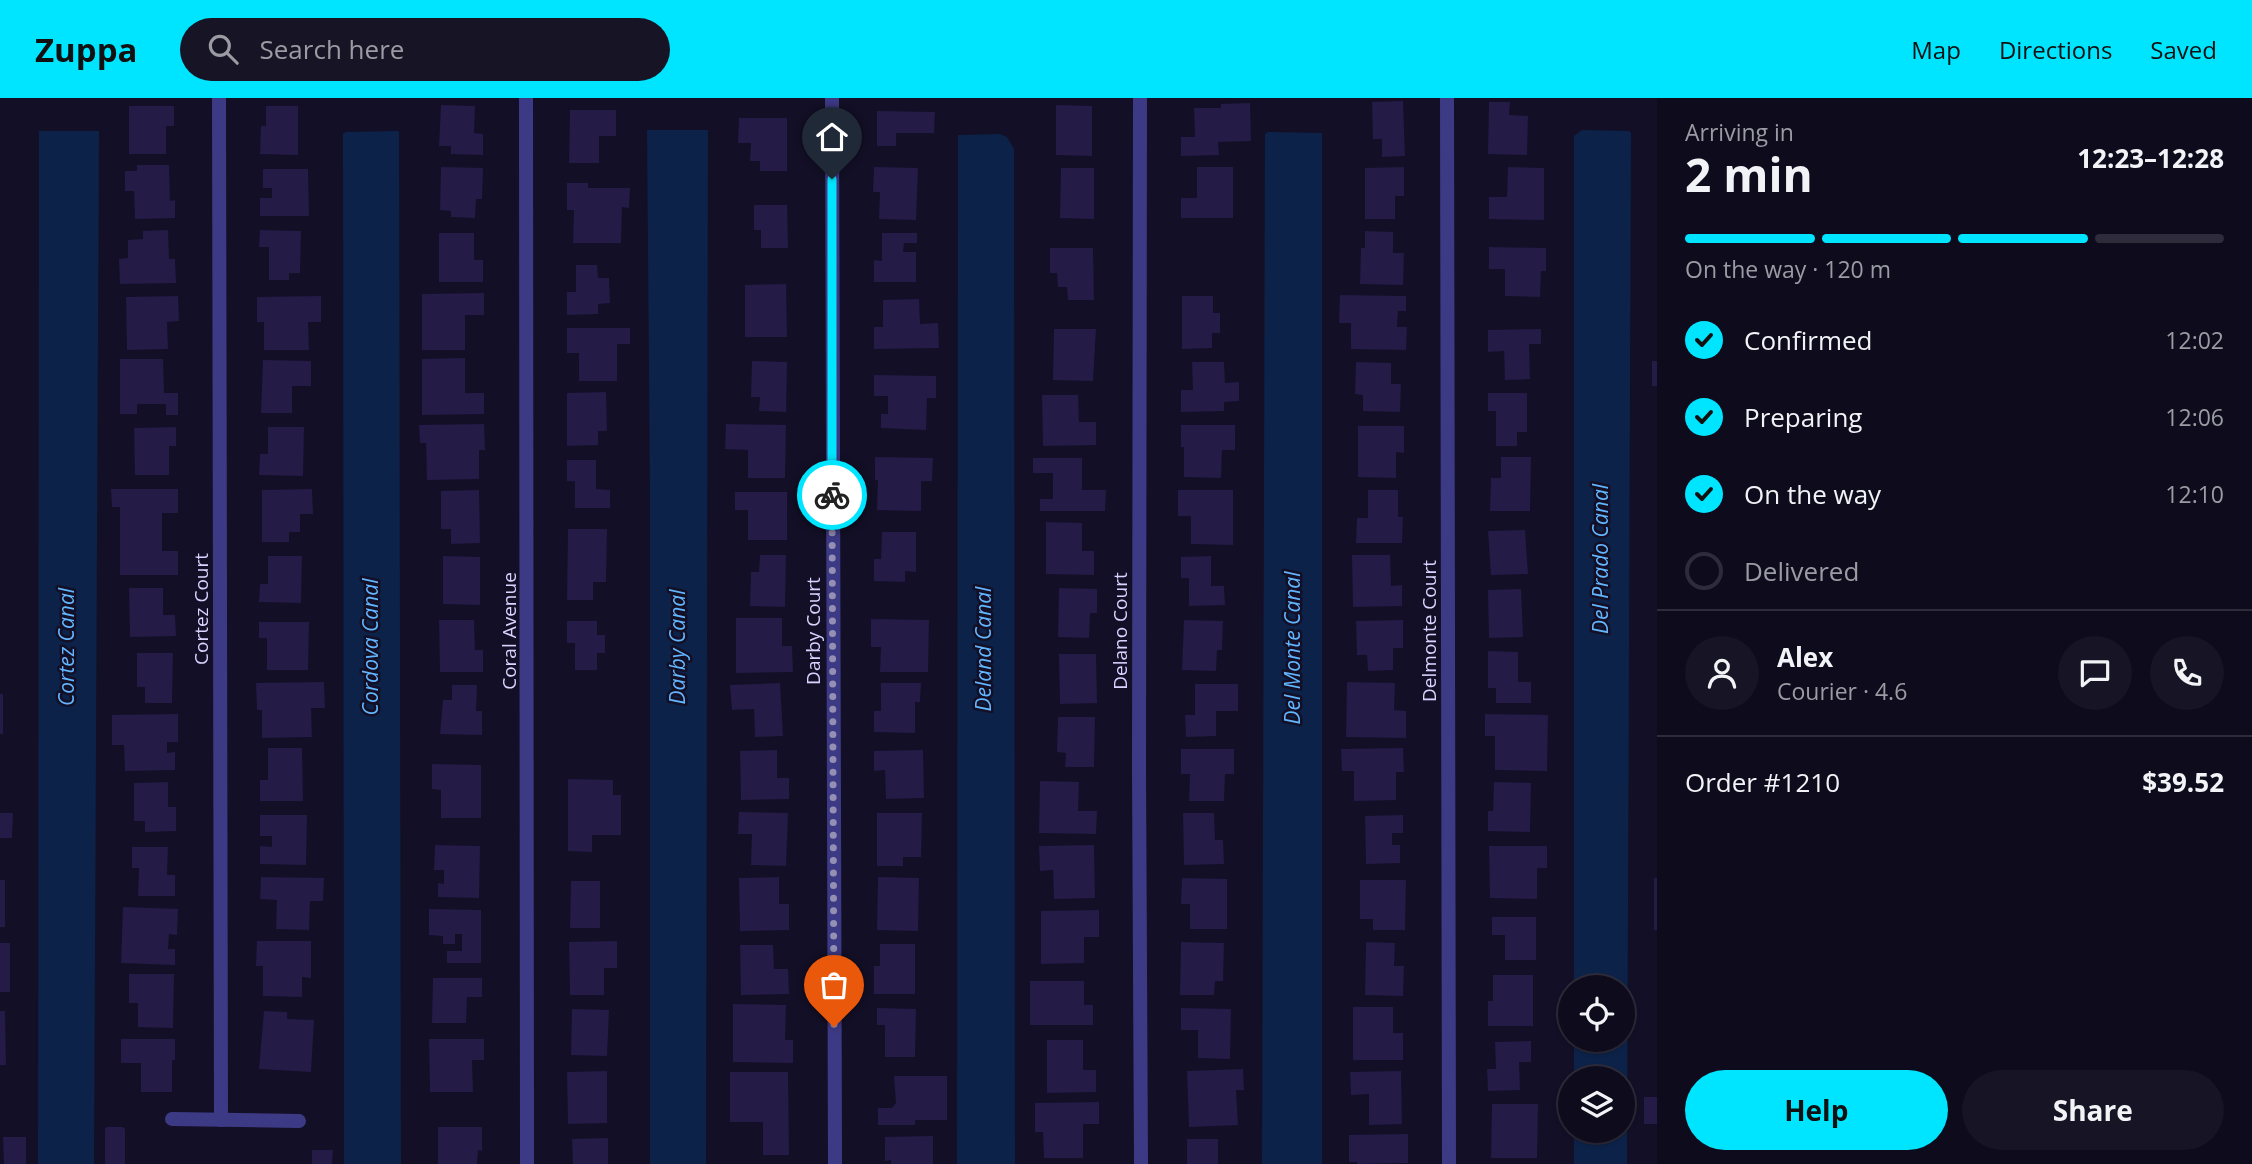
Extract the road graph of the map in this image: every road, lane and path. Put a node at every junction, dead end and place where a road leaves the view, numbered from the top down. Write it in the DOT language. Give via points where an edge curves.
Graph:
graph roads {
  1 [pos="219,98"];
  2 [pos="526,98"];
  3 [pos="832,98"];
  4 [pos="1140,98"];
  5 [pos="1447,98"];
  6 [pos="173,1119"];
  7 [pos="221,1120"];
  8 [pos="299,1121"];
  9 [pos="527,1164"];
  10 [pos="835,1164"];
  11 [pos="1141,1164"];
  12 [pos="1449,1164"];
  1 -- 7 [label="street, Cortez Court"];
  2 -- 9 [label="street, Coral Avenue"];
  3 -- 10 [label="street, Darby Court"];
  4 -- 11 [label="street, Delano Court"];
  5 -- 12 [label="street, Delmonte Court"];
  6 -- 7 [label="street"];
  7 -- 8 [label="street"];
}
